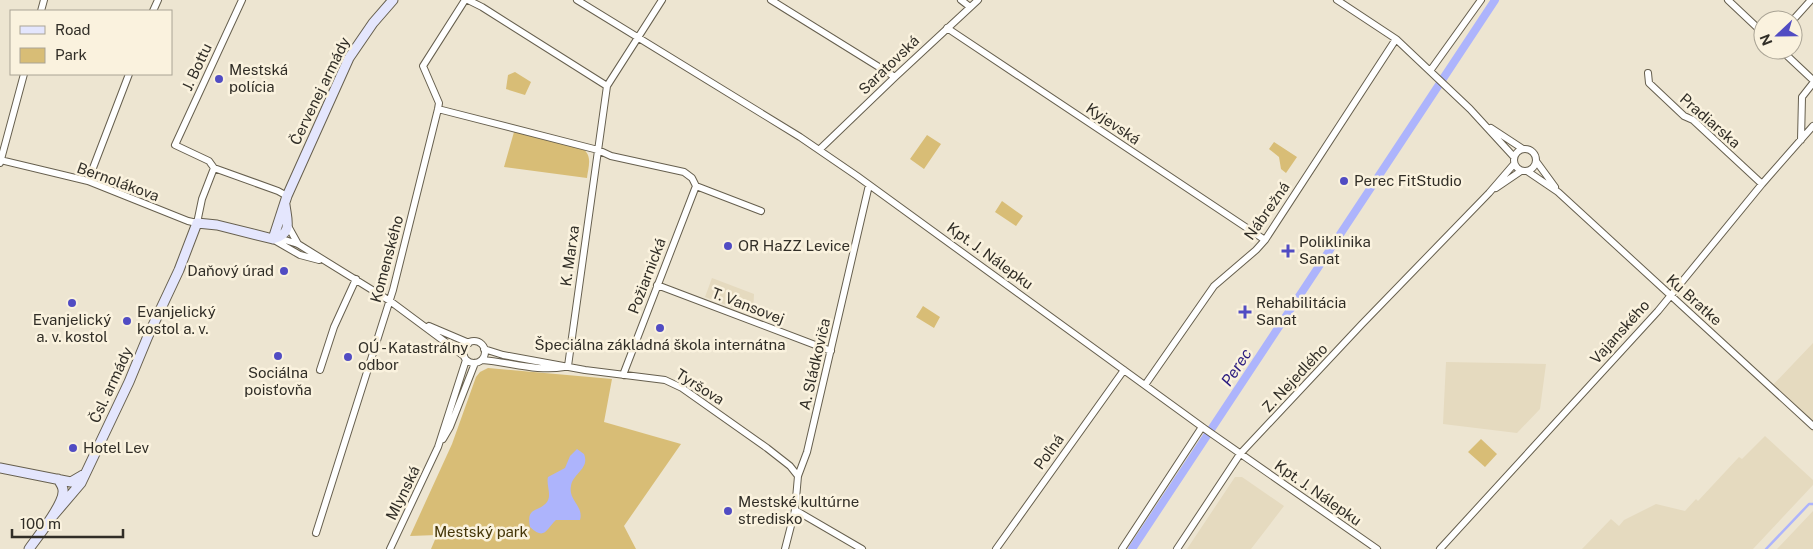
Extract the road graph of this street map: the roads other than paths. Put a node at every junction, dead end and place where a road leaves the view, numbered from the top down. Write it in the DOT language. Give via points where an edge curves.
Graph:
graph roads {
  1 [pos="242,0"];
  2 [pos="393,0"];
  3 [pos="466,0"];
  4 [pos="577,0"];
  5 [pos="662,0"];
  6 [pos="771,0"];
  7 [pos="961,0"];
  8 [pos="978,0"];
  9 [pos="1337,0"];
  10 [pos="1481,0"];
  11 [pos="1728,0"];
  12 [pos="1812,0"];
  13 [pos="970,7"];
  14 [pos="1802,10"];
  15 [pos="1753,24"];
  16 [pos="947,28"];
  17 [pos="638,38"];
  18 [pos="1396,39"];
  19 [pos="1791,60"];
  20 [pos="1430,71"];
  21 [pos="1648,73"];
  22 [pos="24,75"];
  23 [pos="129,75"];
  24 [pos="895,77"];
  25 [pos="1813,82"];
  26 [pos="607,86"];
  27 [pos="438,109"];
  28 [pos="1484,123"];
  29 [pos="1813,126"];
  30 [pos="1801,140"];
  31 [pos="1522,149"];
  32 [pos="598,150"];
  33 [pos="819,150"];
  34 [pos="1514,160"];
  35 [pos="0,161"];
  36 [pos="1536,161"];
  37 [pos="214,168"];
  38 [pos="1524,171"];
  39 [pos="88,181"];
  40 [pos="1762,184"];
  41 [pos="869,185"];
  42 [pos="696,186"];
  43 [pos="1558,192"];
  44 [pos="1489,194"];
  45 [pos="286,199"];
  46 [pos="761,211"];
  47 [pos="197,223"];
  48 [pos="288,226"];
  49 [pos="273,239"];
  50 [pos="1265,240"];
  51 [pos="298,244"];
  52 [pos="323,260"];
  53 [pos="356,279"];
  54 [pos="657,285"];
  55 [pos="1671,295"];
  56 [pos="390,301"];
  57 [pos="420,322"];
  58 [pos="469,343"];
  59 [pos="484,349"];
  60 [pos="831,351"];
  61 [pos="465,358"];
  62 [pos="479,362"];
  63 [pos="568,366"];
  64 [pos="320,370"];
  65 [pos="1124,370"];
  66 [pos="623,375"];
  67 [pos="1145,385"];
  68 [pos="1813,426"];
  69 [pos="1204,428"];
  70 [pos="438,447"];
  71 [pos="1240,454"];
  72 [pos="0,468"];
  73 [pos="83,476"];
  74 [pos="798,476"];
  75 [pos="58,479"];
  76 [pos="794,513"];
  77 [pos="52,517"];
  78 [pos="316,533"];
  79 [pos="29,549"];
  80 [pos="390,549"];
  81 [pos="785,549"];
  82 [pos="862,549"];
  83 [pos="996,549"];
  84 [pos="1122,549"];
  85 [pos="1178,549"];
  86 [pos="1377,549"];
  87 [pos="1440,549"];
  1 -- 37 [label="street, J. Bottu" via="175,145 209,160"];
  2 -- 45 [label="street, Červenej armády" via="349,58"];
  3 -- 26 [label="street"];
  3 -- 27 [label="street, Komenského" via="423,66 439,103"];
  4 -- 17 [label="street, Kpt. J. Nálepku"];
  5 -- 17 [label="street, K. Marxa"];
  6 -- 24 [label="street"];
  7 -- 13 [label="street"];
  8 -- 13 [label="street, Saratovská"];
  9 -- 18 [label="street"];
  10 -- 20 [label="street"];
  11 -- 15 [label="street"];
  12 -- 14 [label="street"];
  13 -- 16 [label="street, Saratovská"];
  16 -- 24 [label="street, Saratovská"];
  16 -- 50 [label="street, Kyjevská"];
  17 -- 26 [label="street, K. Marxa"];
  17 -- 33 [label="street, Kpt. J. Nálepku"];
  18 -- 20 [label="street"];
  18 -- 50 [label="street, Nábrežná"];
  19 -- 25 [label="street"];
  20 -- 28 [label="street"];
  21 -- 40 [label="street, Pradiarska" via="1650,83"];
  22 -- 35 [label="street"];
  23 -- 39 [label="street"];
  24 -- 33 [label="street, Saratovská"];
  25 -- 30 [label="street" via="1802,97"];
  26 -- 32 [label="street, K. Marxa"];
  27 -- 32 [label="street"];
  27 -- 56 [label="street, Komenského"];
  28 -- 31 [label="street"];
  28 -- 34 [label="street"];
  29 -- 30 [label="street, Vajanského"];
  30 -- 40 [label="street, Vajanského"];
  31 -- 34 [label="street"];
  31 -- 36 [label="street" via="1533,152"];
  32 -- 42 [label="street" via="611,156 684,172"];
  32 -- 63 [label="street, K. Marxa"];
  33 -- 41 [label="street, Kpt. J. Nálepku"];
  34 -- 38 [label="street"];
  34 -- 44 [label="street, Z. Nejedlého"];
  35 -- 39 [label="street, Bernolákova"];
  36 -- 38 [label="street" via="1533,168"];
  36 -- 43 [label="street, Ku Bratke"];
  37 -- 45 [label="street" via="280,192"];
  37 -- 47 [label="street"];
  38 -- 43 [label="street, Ku Bratke"];
  38 -- 44 [label="street, Z. Nejedlého"];
  39 -- 47 [label="street, Bernolákova"];
  40 -- 55 [label="street, Vajanského"];
  41 -- 60 [label="street, A. Sládkoviča"];
  41 -- 65 [label="street, Kpt. J. Nálepku"];
  42 -- 46 [label="street"];
  42 -- 54 [label="street, Požiarnická"];
  43 -- 55 [label="street, Ku Bratke"];
  44 -- 71 [label="street, Z. Nejedlého"];
  45 -- 48 [label="street"];
  45 -- 49 [label="street, Červenej armády"];
  47 -- 49 [label="street"];
  47 -- 73 [label="street, Čsl. armády" via="129,382"];
  48 -- 49 [label="street" via="283,235"];
  48 -- 51 [label="street"];
  49 -- 51 [label="street"];
  49 -- 52 [label="street" via="300,255"];
  50 -- 67 [label="street, Nábrežná" via="1214,286"];
  51 -- 52 [label="street"];
  52 -- 53 [label="street"];
  53 -- 56 [label="street"];
  53 -- 64 [label="street" via="334,327"];
  54 -- 60 [label="street, T. Vansovej"];
  54 -- 66 [label="street, Požiarnická"];
  55 -- 68 [label="street, Ku Bratke"];
  55 -- 87 [label="street, Vajanského"];
  56 -- 57 [label="street"];
  56 -- 78 [label="street, Komenského"];
  57 -- 58 [label="street"];
  57 -- 61 [label="street"];
  58 -- 59 [label="street" via="479,343"];
  58 -- 61 [label="street" via="465,346"];
  59 -- 62 [label="street" via="484,357"];
  59 -- 63 [label="street, Tyršova"];
  60 -- 74 [label="street, A. Sládkoviča" via="805,461"];
  61 -- 62 [label="street"];
  61 -- 70 [label="street, Mlynská"];
  62 -- 63 [label="street, Tyršova" via="501,361 550,369"];
  62 -- 70 [label="street, Mlynská"];
  63 -- 66 [label="street, Tyršova"];
  65 -- 67 [label="street, Kpt. J. Nálepku"];
  65 -- 83 [label="street, Poľná"];
  66 -- 74 [label="street, Tyršova" via="664,380 682,388 767,448"];
  67 -- 69 [label="street, Kpt. J. Nálepku"];
  69 -- 71 [label="street, Kpt. J. Nálepku"];
  69 -- 84 [label="street"];
  70 -- 80 [label="street, Mlynská"];
  71 -- 85 [label="street, Z. Nejedlého"];
  71 -- 86 [label="street, Kpt. J. Nálepku"];
  72 -- 75 [label="street"];
  73 -- 75 [label="street" via="71,482"];
  73 -- 77 [label="street, Čsl. armády" via="76,490"];
  74 -- 76 [label="street, A. Sládkoviča"];
  75 -- 77 [label="street" via="64,491 63,498"];
  76 -- 81 [label="street, A. Sládkoviča"];
  76 -- 82 [label="street"];
  77 -- 79 [label="street"];
}
